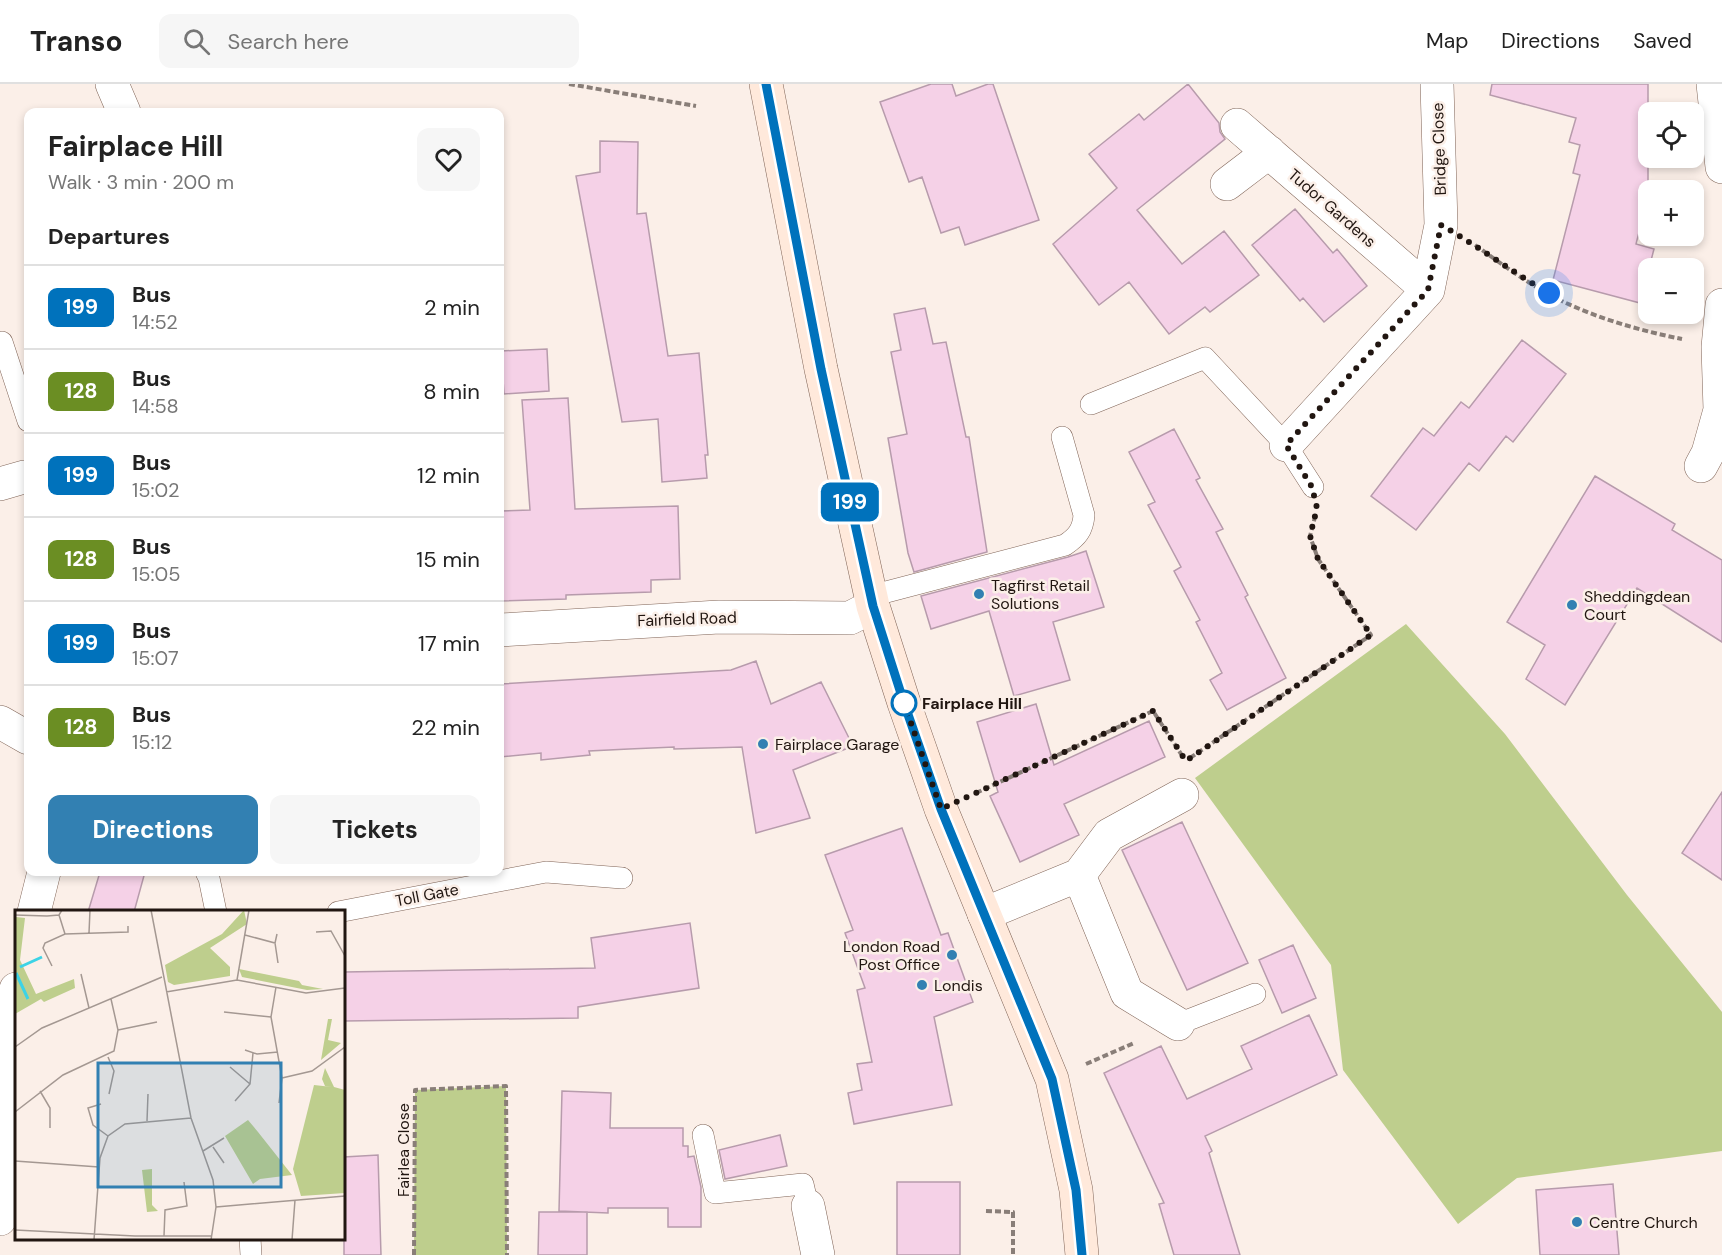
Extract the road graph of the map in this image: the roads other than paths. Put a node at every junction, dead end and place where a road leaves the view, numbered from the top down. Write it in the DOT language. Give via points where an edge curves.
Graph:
graph roads {
  1 [pos="112,84"];
  2 [pos="766,84"];
  3 [pos="1437,84"];
  4 [pos="1713,84"];
  5 [pos="122,108"];
  6 [pos="1237,125"];
  7 [pos="1269,152"];
  8 [pos="1722,168"];
  9 [pos="1227,184"];
  10 [pos="1428,290"];
  11 [pos="1722,305"];
  12 [pos="2,342"];
  13 [pos="1091,404"];
  14 [pos="24,409"];
  15 [pos="1062,437"];
  16 [pos="1286,445"];
  17 [pos="1701,466"];
  18 [pos="1312,487"];
  19 [pos="872,601"];
  20 [pos="504,630"];
  21 [pos="0,722"];
  22 [pos="24,736"];
  23 [pos="1182,795"];
  24 [pos="1079,875"];
  25 [pos="43,876"];
  26 [pos="208,876"];
  27 [pos="622,878"];
  28 [pos="34,910"];
  29 [pos="216,910"];
  30 [pos="345,911"];
  31 [pos="984,914"];
  32 [pos="1255,994"];
  33 [pos="15,996"];
  34 [pos="1178,1024"];
  35 [pos="5,1066"];
  36 [pos="703,1135"];
  37 [pos="808,1206"];
  38 [pos="0,1219"];
  39 [pos="250,1240"];
  40 [pos="251,1255"];
  41 [pos="818,1255"];
  42 [pos="1082,1255"];
  1 -- 5 [label="street"];
  2 -- 19 [label="main road" via="821,369"];
  3 -- 10 [label="street, Bridge Close" via="1441,225"];
  4 -- 8 [label="street"];
  6 -- 7 [label="street, Tudor Gardens"];
  7 -- 9 [label="street"];
  7 -- 10 [label="street, Tudor Gardens"];
  10 -- 16 [label="street"];
  11 -- 17 [label="street" via="1718,347 1720,410"];
  12 -- 14 [label="lane"];
  13 -- 16 [label="lane" via="1205,358"];
  15 -- 19 [label="lane" via="1084,515 1077,537 1065,545"];
  16 -- 18 [label="lane"];
  19 -- 20 [label="street, Fairfield Road" via="850,618 718,617"];
  19 -- 31 [label="main road" via="941,809"];
  21 -- 22 [label="street"];
  23 -- 24 [label="street" via="1109,835"];
  24 -- 31 [label="street"];
  24 -- 34 [label="street" via="1127,993"];
  25 -- 28 [label="street"];
  26 -- 29 [label="lane"];
  27 -- 30 [label="lane, Toll Gate" via="546,872"];
  31 -- 42 [label="main road" via="1052,1079 1076,1190"];
  32 -- 34 [label="lane"];
  33 -- 35 [label="street"];
  35 -- 38 [label="street" via="6,1152"];
  36 -- 37 [label="lane" via="715,1193 804,1184"];
  37 -- 41 [label="street"];
  39 -- 40 [label="lane"];
}
